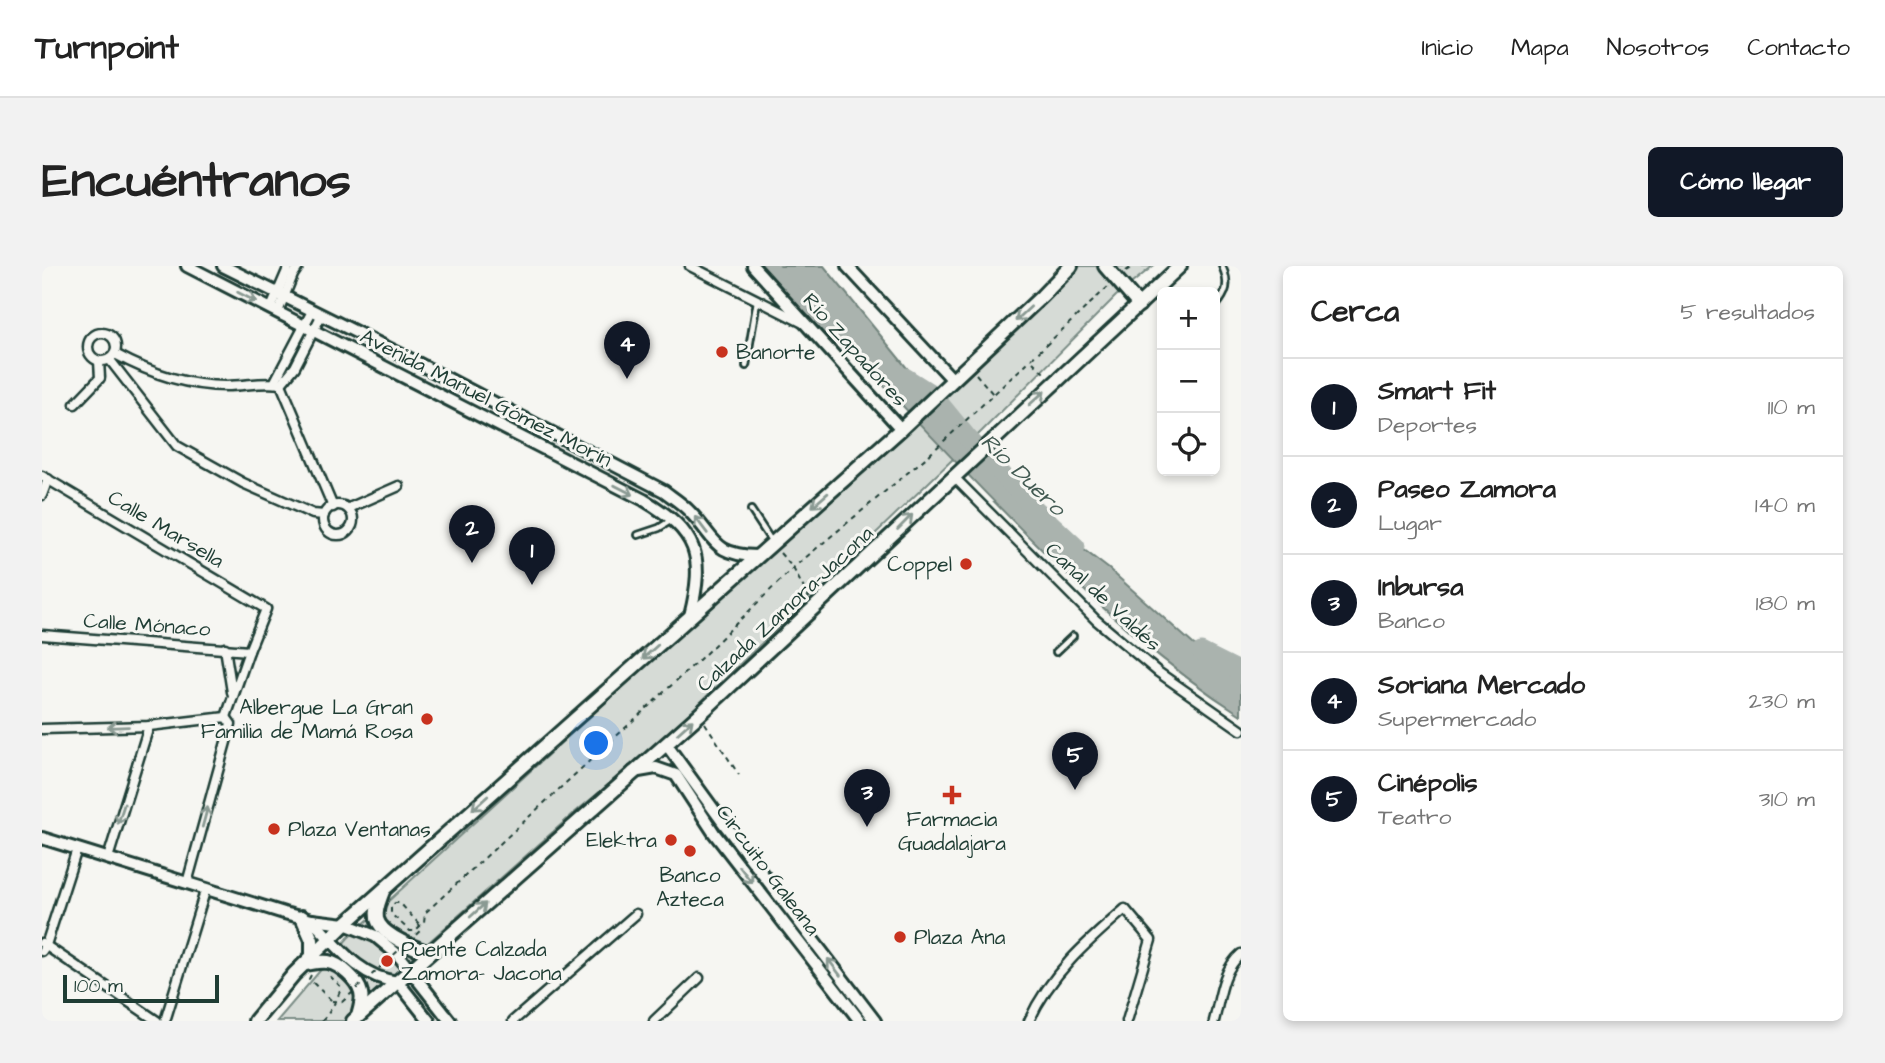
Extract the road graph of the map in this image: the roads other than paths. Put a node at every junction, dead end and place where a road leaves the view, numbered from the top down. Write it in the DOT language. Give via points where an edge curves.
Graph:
graph roads {
  1 [pos="187,266"];
  2 [pos="223,266"];
  3 [pos="289,266"];
  4 [pos="299,266"];
  5 [pos="690,266"];
  6 [pos="753,266"];
  7 [pos="847,266"];
  8 [pos="1071,266"];
  9 [pos="1105,266"];
  10 [pos="1181,266"];
  11 [pos="1222,266"];
  12 [pos="1163,287"];
  13 [pos="1157,293"];
  14 [pos="282,296"];
  15 [pos="757,301"];
  16 [pos="1220,301"];
  17 [pos="1139,305"];
  18 [pos="274,310"];
  19 [pos="317,313"];
  20 [pos="806,324"];
  21 [pos="308,330"];
  22 [pos="112,357"];
  23 [pos="99,361"];
  24 [pos="746,366"];
  25 [pos="953,380"];
  26 [pos="278,384"];
  27 [pos="75,404"];
  28 [pos="904,426"];
  29 [pos="955,474"];
  30 [pos="45,477"];
  31 [pos="398,486"];
  32 [pos="42,495"];
  33 [pos="333,507"];
  34 [pos="349,508"];
  35 [pos="751,510"];
  36 [pos="324,515"];
  37 [pos="674,519"];
  38 [pos="638,535"];
  39 [pos="772,542"];
  40 [pos="757,556"];
  41 [pos="690,615"];
  42 [pos="42,635"];
  43 [pos="1073,636"];
  44 [pos="225,648"];
  45 [pos="248,651"];
  46 [pos="1056,652"];
  47 [pos="233,695"];
  48 [pos="228,721"];
  49 [pos="149,726"];
  50 [pos="42,729"];
  51 [pos="1241,730"];
  52 [pos="666,744"];
  53 [pos="633,772"];
  54 [pos="725,825"];
  55 [pos="714,833"];
  56 [pos="42,838"];
  57 [pos="76,849"];
  58 [pos="108,858"];
  59 [pos="187,883"];
  60 [pos="206,888"];
  61 [pos="383,890"];
  62 [pos="636,914"];
  63 [pos="307,919"];
  64 [pos="345,924"];
  65 [pos="330,939"];
  66 [pos="43,946"];
  67 [pos="429,954"];
  68 [pos="1241,954"];
  69 [pos="310,964"];
  70 [pos="408,971"];
  71 [pos="699,978"];
  72 [pos="398,982"];
  73 [pos="356,1018"];
  74 [pos="157,1021"];
  75 [pos="165,1021"];
  76 [pos="255,1021"];
  77 [pos="429,1021"];
  78 [pos="450,1021"];
  79 [pos="513,1021"];
  80 [pos="654,1021"];
  81 [pos="860,1021"];
  82 [pos="875,1021"];
  83 [pos="1029,1021"];
  84 [pos="1127,1021"];
  85 [pos="1214,1021"];
  1 -- 18 [label="street, Avenida Manuel Gómez Morín, one-way"];
  2 -- 14 [label="street, Avenida Manuel Gómez Morín"];
  3 -- 14 [label="street"];
  4 -- 14 [label="street"];
  5 -- 15 [label="street"];
  6 -- 20 [label="street, Río Zapadores"];
  7 -- 25 [label="street"];
  8 -- 25 [label="main road, one-way"];
  9 -- 17 [label="main road"];
  10 -- 12 [label="main road, Calzada Zamora-Jacona"];
  11 -- 16 [label="lane" via="1227,284"];
  13 -- 17 [label="main road, Calzada Zamora-Jacona"];
  14 -- 18 [label="street"];
  14 -- 19 [label="street, Avenida Manuel Gómez Morín"];
  15 -- 20 [label="street"];
  15 -- 24 [label="lane"];
  29 -- 17 [label="main road, Calzada Zamora-Jacona, one-way"];
  18 -- 21 [label="street, Avenida Manuel Gómez Morín"];
  19 -- 21 [label="street"];
  40 -- 19 [label="street, Avenida Manuel Gómez Morín, one-way" via="720,548 688,510 664,491"];
  20 -- 28 [label="street, Río Zapadores"];
  21 -- 26 [label="street"];
  21 -- 37 [label="street, Avenida Manuel Gómez Morín, one-way"];
  22 -- 23 [label="street"];
  22 -- 23 [label="street" via="117,345 112,337 95,335 88,347"];
  22 -- 26 [label="street" via="177,379 223,386"];
  22 -- 36 [label="street" via="177,446 243,483"];
  23 -- 27 [label="street" via="100,378"];
  25 -- 28 [label="main road"];
  26 -- 33 [label="street"];
  28 -- 39 [label="main road, one-way"];
  29 -- 51 [label="street, Canal de Valdés" via="1096,620 1158,672"];
  52 -- 29 [label="main road, Calzada Zamora-Jacona, one-way"];
  30 -- 32 [label="street"];
  30 -- 45 [label="street, Calle Marsella" via="266,609"];
  31 -- 34 [label="street"];
  33 -- 34 [label="street"];
  33 -- 36 [label="street"];
  34 -- 36 [label="street" via="353,524 343,535 330,533"];
  35 -- 39 [label="lane"];
  37 -- 38 [label="lane"];
  37 -- 41 [label="street, Avenida Manuel Gómez Morín" via="694,546 696,583"];
  39 -- 40 [label="main road"];
  40 -- 41 [label="main road"];
  41 -- 61 [label="main road, one-way"];
  42 -- 44 [label="street, Calle Mónaco"];
  43 -- 46 [label="lane"];
  44 -- 45 [label="street, Calle Mónaco"];
  44 -- 47 [label="street"];
  45 -- 47 [label="street"];
  47 -- 48 [label="street"];
  48 -- 49 [label="street"];
  59 -- 48 [label="street, one-way"];
  49 -- 50 [label="street, one-way"];
  49 -- 58 [label="street, one-way"];
  52 -- 53 [label="main road, Calzada Zamora-Jacona"];
  52 -- 54 [label="street, Circuito Galeana"];
  53 -- 55 [label="street, Circuito Galeana" via="656,768 676,775"];
  67 -- 53 [label="main road, Calzada Zamora-Jacona, one-way"];
  54 -- 55 [label="street"];
  82 -- 54 [label="street, Circuito Galeana, one-way"];
  55 -- 81 [label="street, Circuito Galeana, one-way"];
  56 -- 57 [label="street"];
  57 -- 58 [label="street"];
  57 -- 66 [label="street"];
  58 -- 59 [label="street"];
  59 -- 60 [label="street"];
  60 -- 63 [label="street"];
  60 -- 75 [label="street"];
  61 -- 64 [label="main road"];
  61 -- 67 [label="main road" via="377,908 381,926"];
  62 -- 79 [label="street"];
  63 -- 64 [label="street"];
  63 -- 65 [label="street"];
  63 -- 69 [label="main road" via="313,940"];
  64 -- 65 [label="main road"];
  64 -- 70 [label="street" via="375,936"];
  65 -- 69 [label="main road"];
  65 -- 72 [label="street" via="343,954 380,979"];
  66 -- 74 [label="street"];
  67 -- 70 [label="main road, Calzada Zamora-Jacona"];
  68 -- 85 [label="street" via="1230,965"];
  69 -- 73 [label="main road" via="334,964 359,986 362,995"];
  69 -- 76 [label="main road"];
  70 -- 72 [label="main road, Calzada Zamora-Jacona"];
  70 -- 78 [label="street"];
  71 -- 80 [label="street"];
  72 -- 73 [label="main road, Calzada Zamora-Jacona"];
  72 -- 77 [label="street"];
  83 -- 84 [label="street" via="1063,967 1125,909 1151,940"];
}
